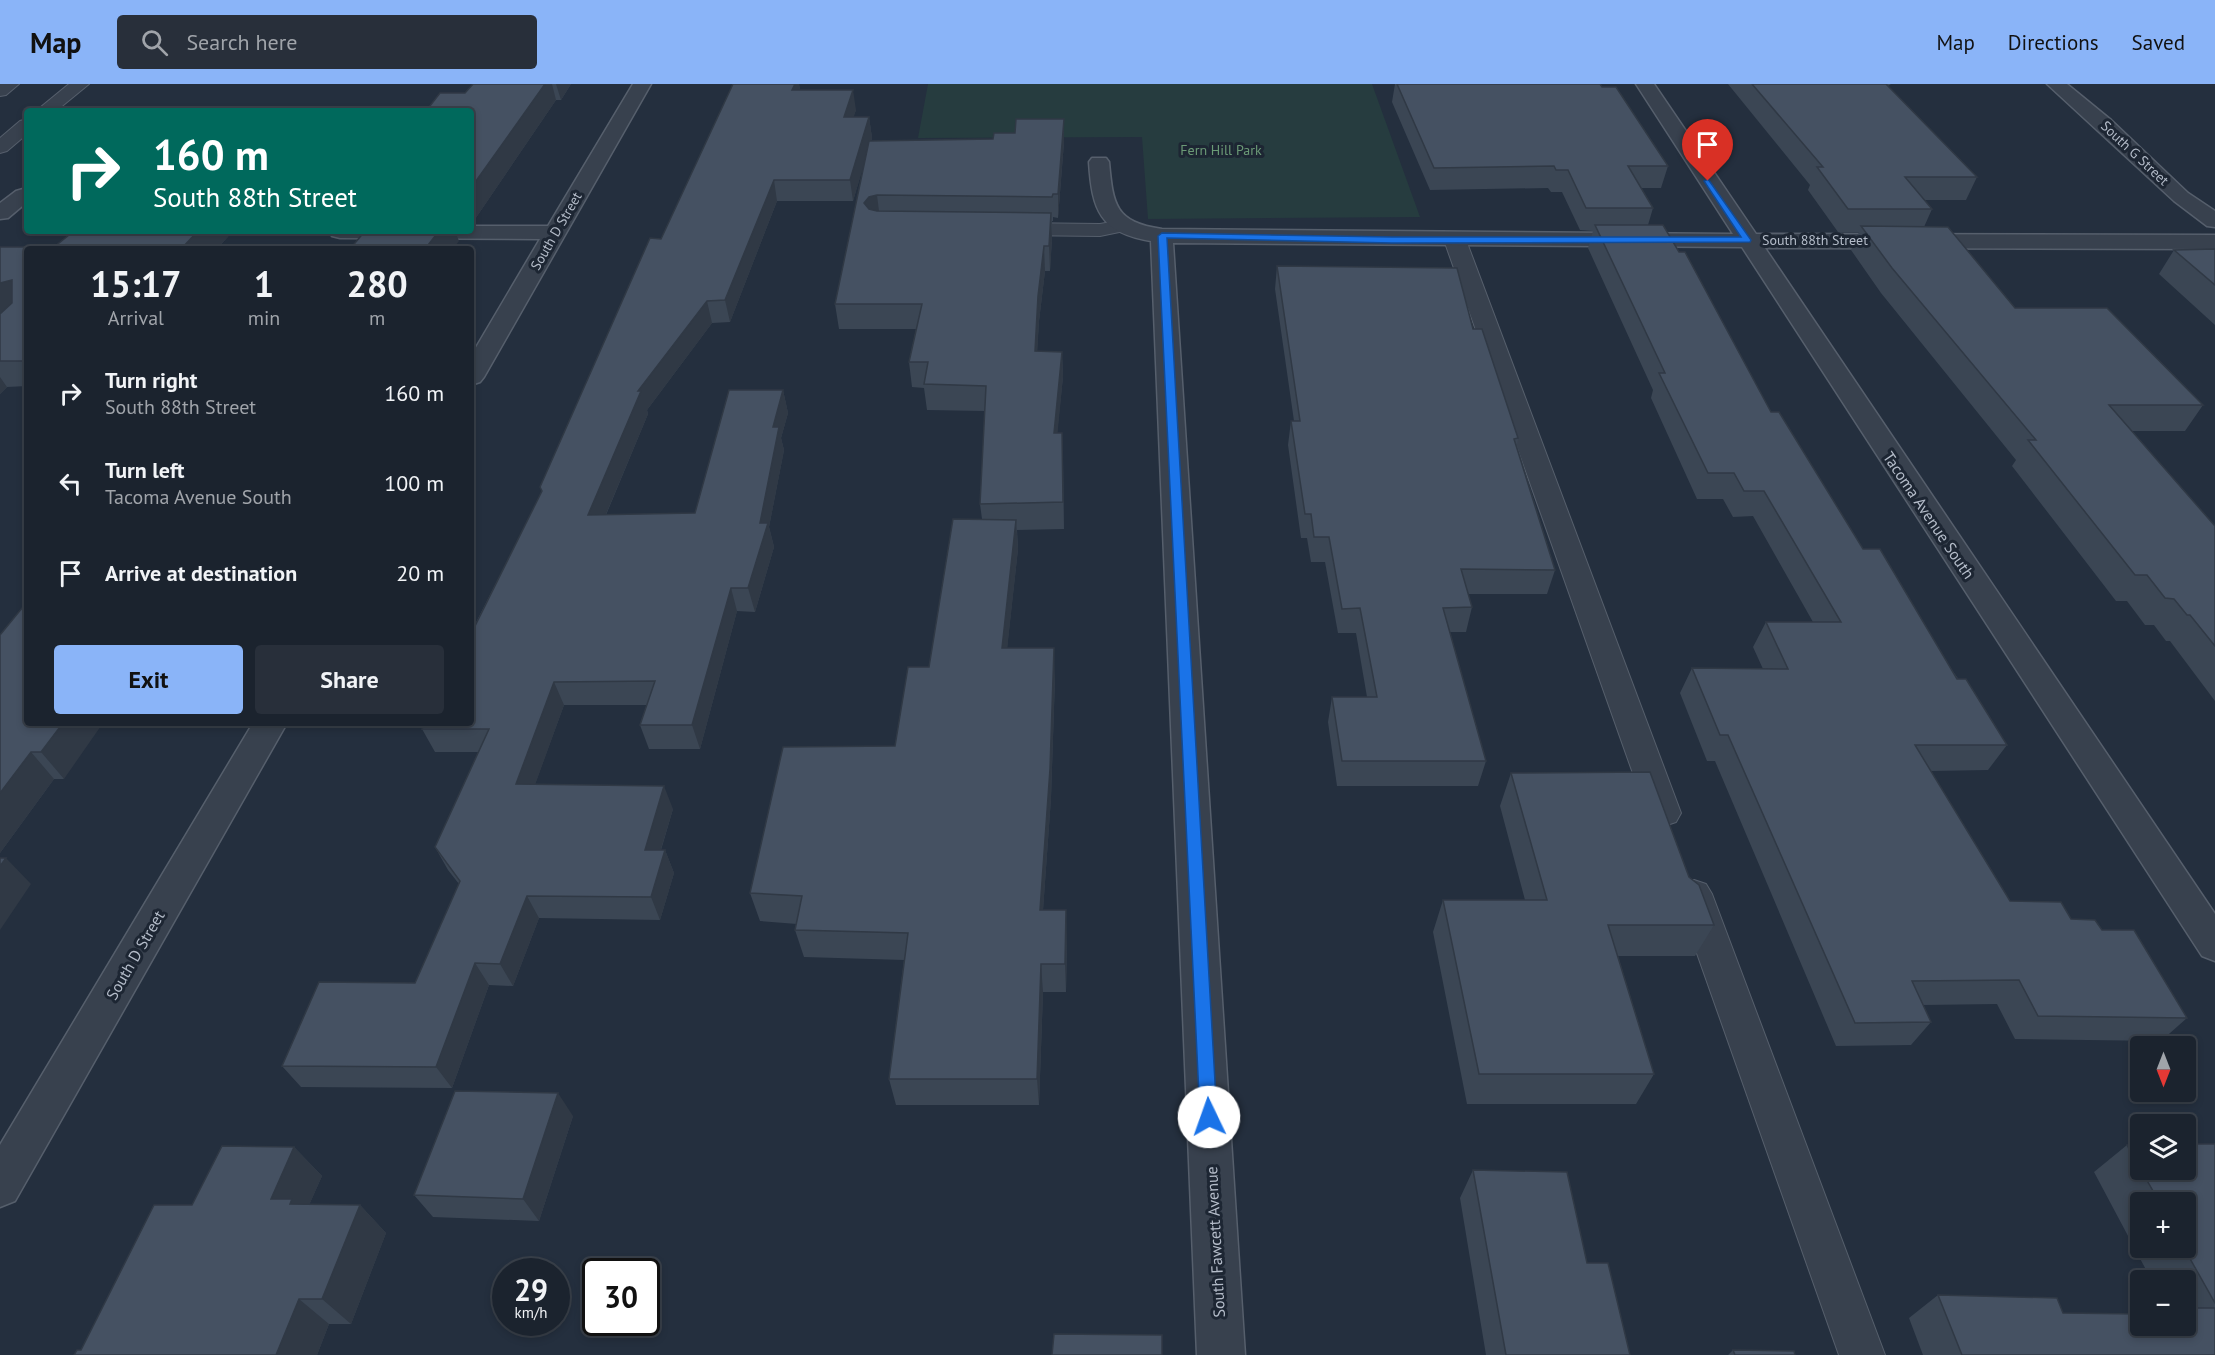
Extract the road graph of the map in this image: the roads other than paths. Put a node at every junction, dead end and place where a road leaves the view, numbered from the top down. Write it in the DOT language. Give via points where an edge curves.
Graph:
graph roads {
  1 [pos="10,84"];
  2 [pos="80,84"];
  3 [pos="642,84"];
  4 [pos="1645,84"];
  5 [pos="2056,84"];
  6 [pos="0,91"];
  7 [pos="49,108"];
  8 [pos="24,127"];
  9 [pos="0,147"];
  10 [pos="1099,162"];
  11 [pos="23,195"];
  12 [pos="0,213"];
  13 [pos="0,220"];
  14 [pos="2215,221"];
  15 [pos="24,222"];
  16 [pos="1122,226"];
  17 [pos="984,229"];
  18 [pos="474,232"];
  19 [pos="555,233"];
  20 [pos="1162,236"];
  21 [pos="1455,240"];
  22 [pos="1747,240"];
  23 [pos="2215,242"];
  24 [pos="474,372"];
  25 [pos="268,726"];
  26 [pos="1673,837"];
  27 [pos="1685,871"];
  28 [pos="2215,945"];
  29 [pos="0,1186"];
  30 [pos="1221,1355"];
  31 [pos="1862,1355"];
  1 -- 6 [label="lane"];
  2 -- 7 [label="lane"];
  3 -- 19 [label="street, South D Street"];
  4 -- 22 [label="street, Tacoma Avenue South"];
  5 -- 14 [label="street, South G Street" via="2181,197"];
  8 -- 9 [label="lane"];
  10 -- 16 [label="street" via="1101,197 1108,213"];
  11 -- 12 [label="street"];
  13 -- 15 [label="street"];
  16 -- 17 [label="lane" via="1100,230"];
  16 -- 20 [label="street"];
  18 -- 19 [label="street"];
  19 -- 24 [label="street, South D Street"];
  20 -- 21 [label="street, South 88th Street"];
  20 -- 30 [label="street, South Fawcett Avenue"];
  21 -- 22 [label="street, South 88th Street"];
  21 -- 26 [label="lane"];
  22 -- 23 [label="street, South 88th Street"];
  22 -- 28 [label="street, Tacoma Avenue South"];
  25 -- 29 [label="street, South D Street"];
  27 -- 31 [label="lane"];
}
